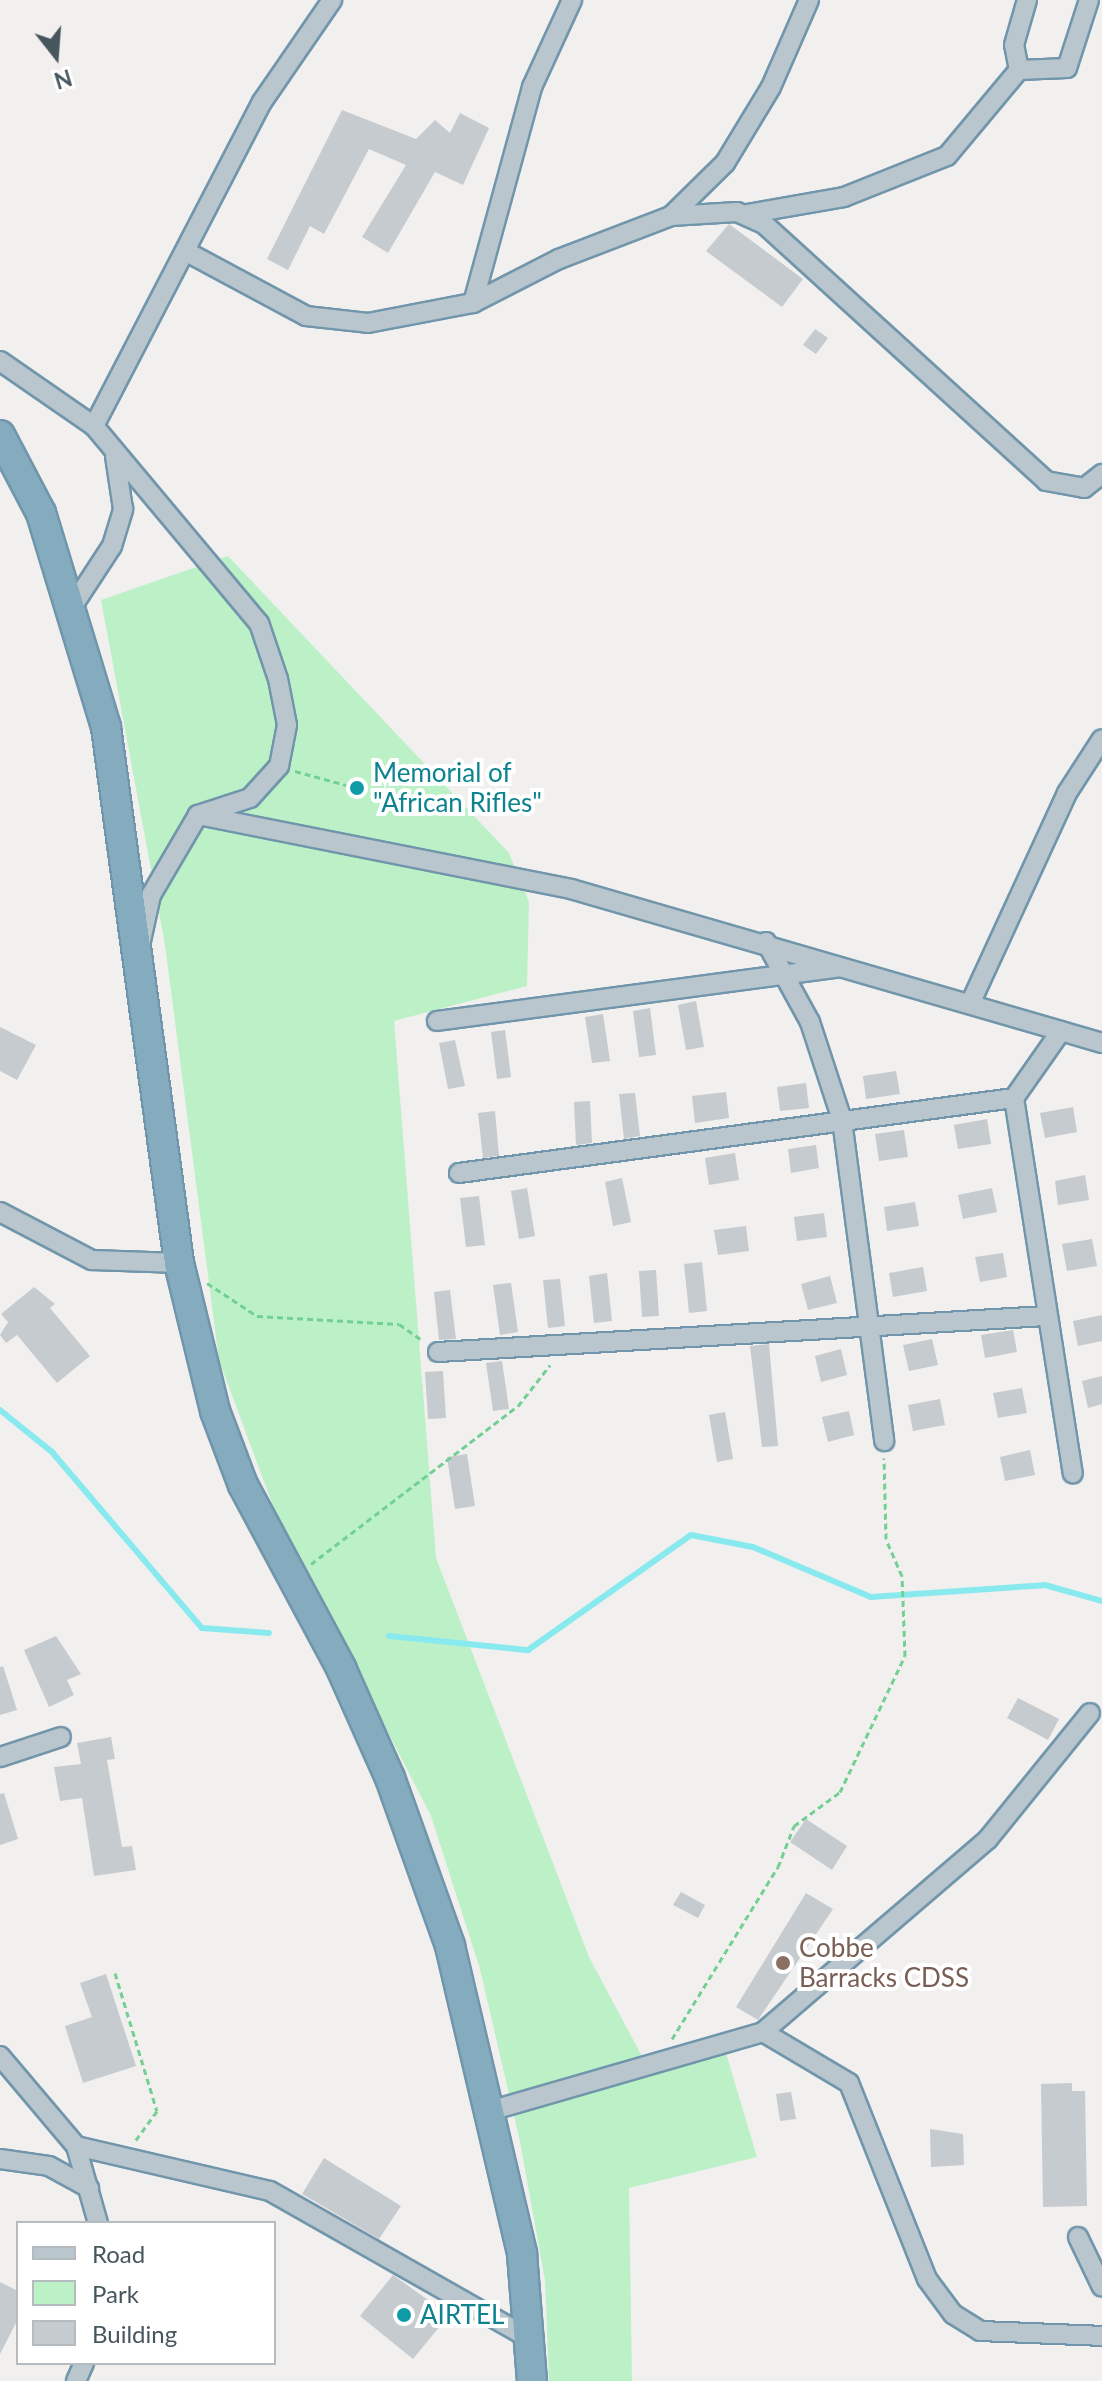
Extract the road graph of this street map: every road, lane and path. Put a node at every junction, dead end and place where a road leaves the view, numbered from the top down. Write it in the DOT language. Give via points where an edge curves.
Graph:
graph roads {
  1 [pos="332,0"];
  2 [pos="572,0"];
  3 [pos="809,0"];
  4 [pos="1027,0"];
  5 [pos="1089,0"];
  6 [pos="1019,70"];
  7 [pos="746,214"];
  8 [pos="671,216"];
  9 [pos="185,251"];
  10 [pos="473,303"];
  11 [pos="0,361"];
  12 [pos="94,426"];
  13 [pos="0,435"];
  14 [pos="114,453"];
  15 [pos="1102,474"];
  16 [pos="74,604"];
  17 [pos="1102,739"];
  18 [pos="279,766"];
  19 [pos="357,788"];
  20 [pos="198,815"];
  21 [pos="766,942"];
  22 [pos="140,947"];
  23 [pos="842,967"];
  24 [pos="786,974"];
  25 [pos="970,1004"];
  26 [pos="437,1021"];
  27 [pos="1061,1031"];
  28 [pos="1102,1043"];
  29 [pos="1014,1098"];
  30 [pos="842,1120"];
  31 [pos="459,1173"];
  32 [pos="0,1212"];
  33 [pos="179,1263"];
  34 [pos="1045,1316"];
  35 [pos="873,1328"];
  36 [pos="567,1343"];
  37 [pos="438,1352"];
  38 [pos="884,1441"];
  39 [pos="1073,1473"];
  40 [pos="294,1580"];
  41 [pos="1090,1713"];
  42 [pos="61,1737"];
  43 [pos="0,1757"];
  44 [pos="115,1973"];
  45 [pos="763,2032"];
  46 [pos="0,2056"];
  47 [pos="655,2066"];
  48 [pos="493,2110"];
  49 [pos="77,2150"];
  50 [pos="121,2155"];
  51 [pos="0,2159"];
  52 [pos="56,2169"];
  53 [pos="89,2188"];
  54 [pos="97,2221"];
  55 [pos="1078,2237"];
  56 [pos="1102,2287"];
  57 [pos="1102,2336"];
  58 [pos="532,2340"];
  59 [pos="532,2381"];
  1 -- 9 [label="street" via="262,102"];
  2 -- 10 [label="street" via="532,87"];
  3 -- 8 [label="street" via="771,87 725,163"];
  4 -- 6 [label="street" via="1014,45"];
  5 -- 6 [label="street" via="1067,68"];
  6 -- 7 [label="street" via="947,156 844,197"];
  7 -- 8 [label="street"];
  7 -- 15 [label="street" via="1046,481 1084,488"];
  8 -- 10 [label="street" via="602,240"];
  9 -- 10 [label="street" via="283,306 336,323"];
  9 -- 12 [label="street"];
  11 -- 12 [label="street"];
  12 -- 14 [label="street"];
  13 -- 16 [label="highway" via="41,513"];
  14 -- 16 [label="street" via="123,509 112,546"];
  14 -- 18 [label="street" via="259,623 287,725"];
  16 -- 22 [label="highway" via="106,727"];
  17 -- 25 [label="street" via="1067,793"];
  18 -- 19 [label="path"];
  18 -- 20 [label="street" via="250,798"];
  20 -- 21 [label="street" via="571,889"];
  20 -- 22 [label="street" via="151,895"];
  21 -- 23 [label="street"];
  21 -- 24 [label="street"];
  22 -- 33 [label="highway"];
  23 -- 24 [label="street"];
  23 -- 25 [label="street"];
  24 -- 26 [label="street"];
  24 -- 30 [label="street" via="810,1022"];
  25 -- 27 [label="street"];
  27 -- 28 [label="street"];
  27 -- 29 [label="street"];
  29 -- 30 [label="street"];
  29 -- 34 [label="street"];
  30 -- 31 [label="street"];
  30 -- 35 [label="street"];
  32 -- 33 [label="street" via="92,1260"];
  33 -- 37 [label="path" via="257,1316 399,1324"];
  33 -- 40 [label="highway" via="229,1451"];
  34 -- 35 [label="street"];
  34 -- 39 [label="street"];
  35 -- 36 [label="street"];
  35 -- 38 [label="street"];
  36 -- 37 [label="street"];
  36 -- 40 [label="path" via="518,1406 356,1524"];
  38 -- 47 [label="path" via="886,1539 902,1576 907,1643 840,1792 794,1826 778,1867"];
  40 -- 48 [label="highway" via="341,1668 450,1946"];
  41 -- 45 [label="street" via="988,1839"];
  42 -- 43 [label="street"];
  44 -- 50 [label="path" via="157,2111"];
  45 -- 47 [label="street"];
  45 -- 57 [label="street" via="849,2083 927,2279 965,2325"];
  46 -- 49 [label="street"];
  47 -- 48 [label="street"];
  48 -- 58 [label="highway"];
  49 -- 50 [label="street"];
  49 -- 52 [label="street"];
  49 -- 53 [label="street"];
  50 -- 58 [label="street" via="270,2191"];
  51 -- 52 [label="street"];
  52 -- 53 [label="street"];
  53 -- 54 [label="street"];
  55 -- 56 [label="street"];
  58 -- 59 [label="highway"];
}
